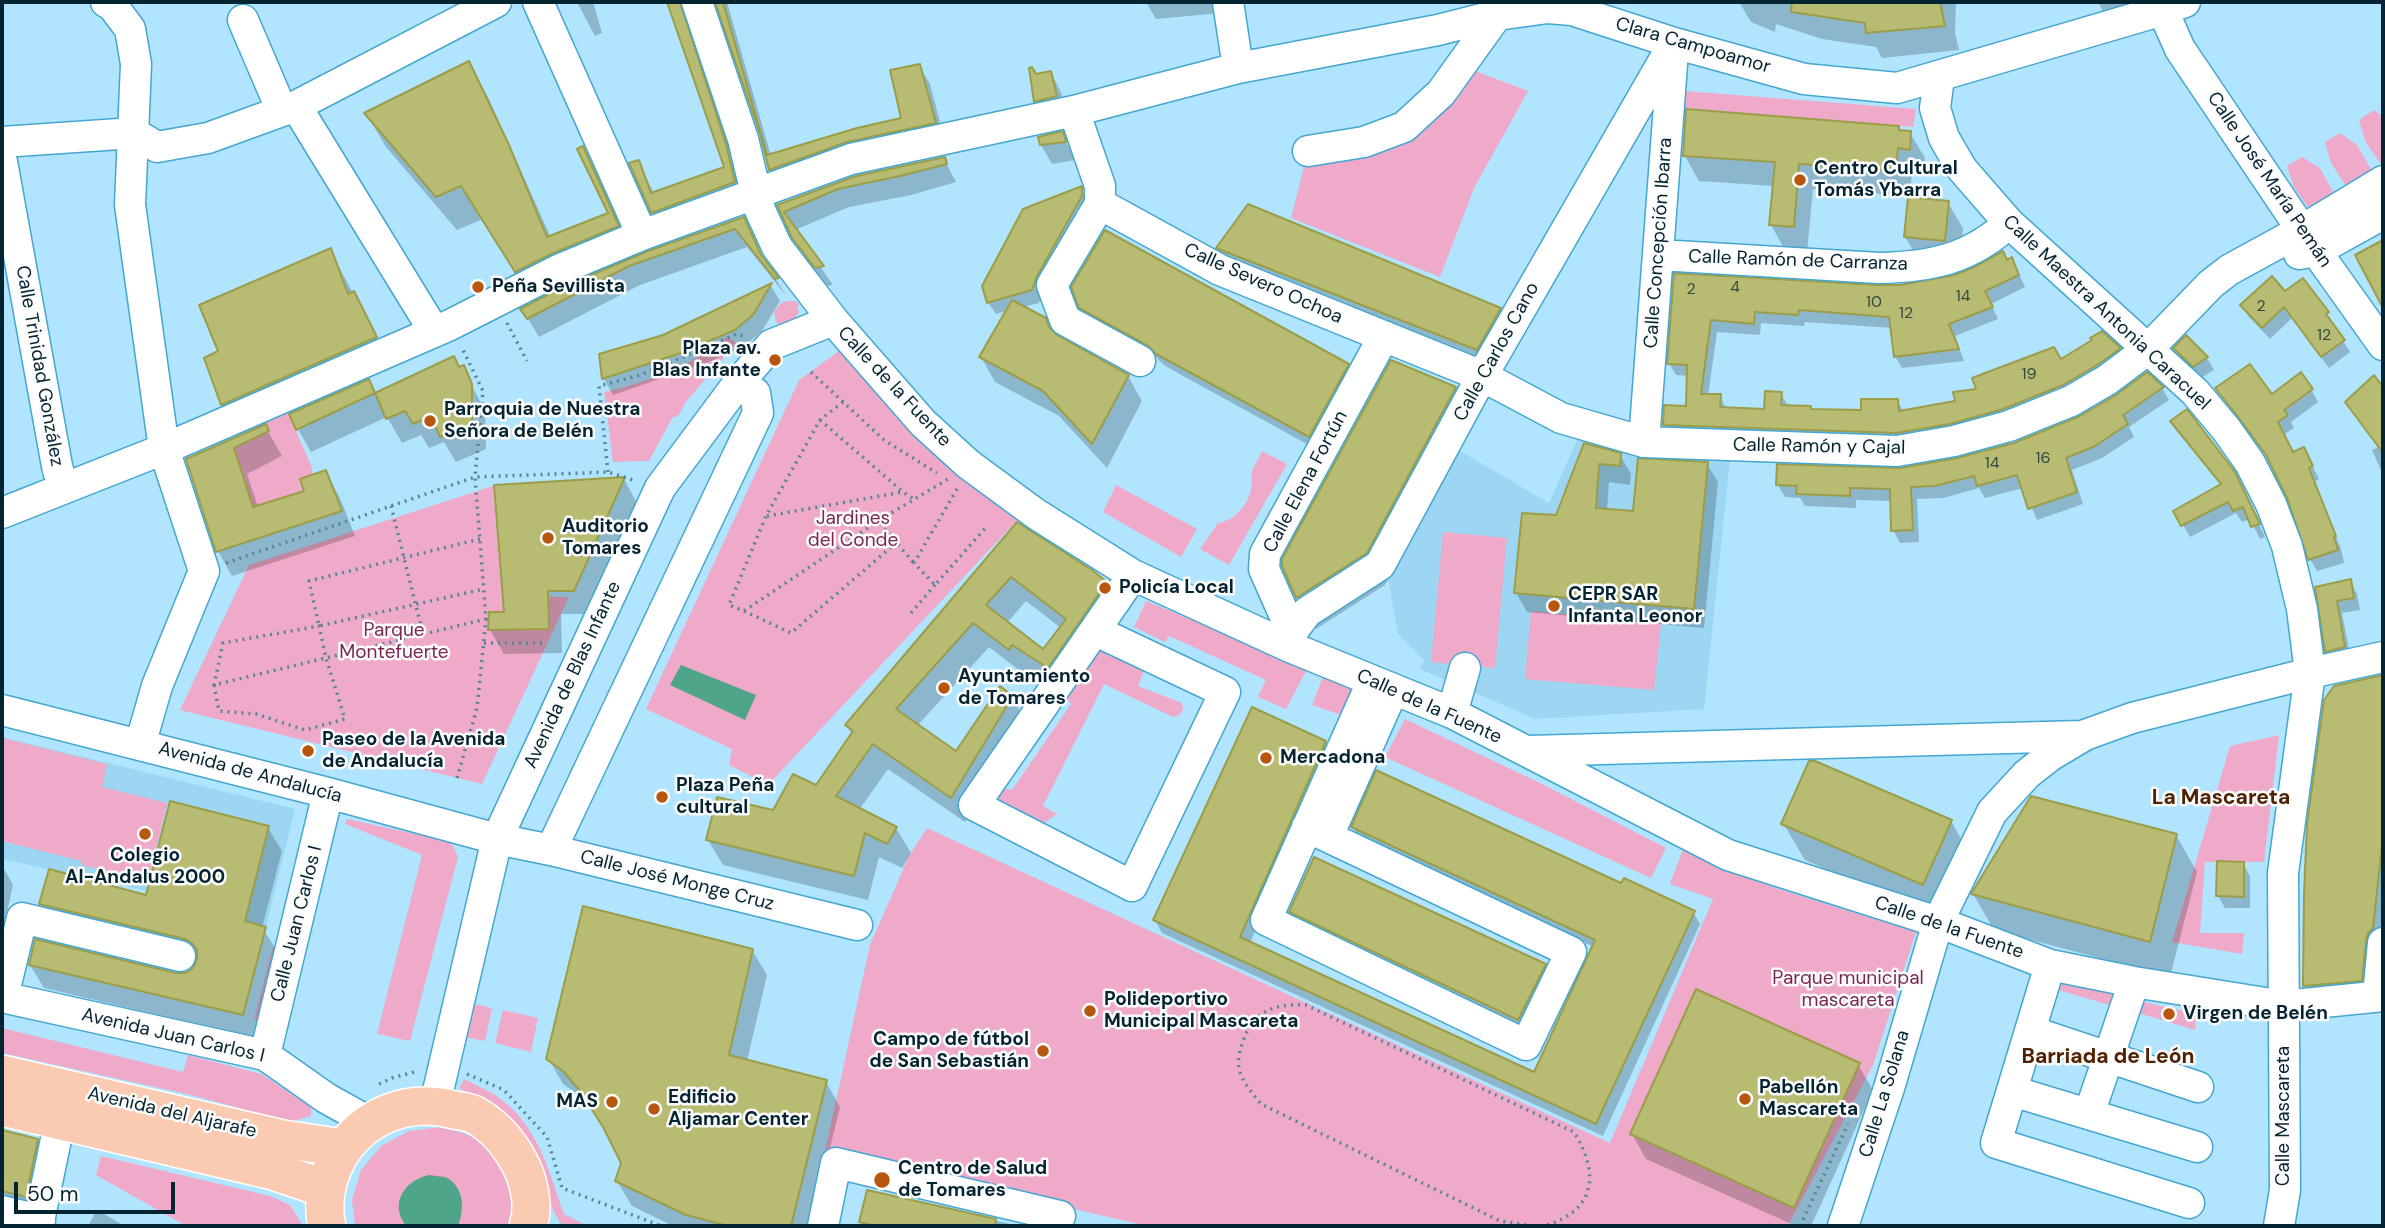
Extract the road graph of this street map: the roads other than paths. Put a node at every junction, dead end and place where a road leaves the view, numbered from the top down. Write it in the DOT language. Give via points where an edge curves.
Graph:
graph roads {
  1 [pos="106,2"];
  2 [pos="496,2"];
  3 [pos="538,2"];
  4 [pos="697,2"];
  5 [pos="1228,2"];
  6 [pos="2169,5"];
  7 [pos="1497,15"];
  8 [pos="243,20"];
  9 [pos="1674,43"];
  10 [pos="1238,68"];
  11 [pos="1939,77"];
  12 [pos="289,109"];
  13 [pos="1073,111"];
  14 [pos="134,133"];
  15 [pos="2,142"];
  16 [pos="1308,151"];
  17 [pos="2,162"];
  18 [pos="2383,181"];
  19 [pos="757,194"];
  20 [pos="1100,204"];
  21 [pos="2383,214"];
  22 [pos="2009,223"];
  23 [pos="642,235"];
  24 [pos="2309,240"];
  25 [pos="1659,255"];
  26 [pos="833,320"];
  27 [pos="442,328"];
  28 [pos="1384,336"];
  29 [pos="2383,345"];
  30 [pos="2147,349"];
  31 [pos="1140,361"];
  32 [pos="1482,376"];
  33 [pos="736,386"];
  34 [pos="1644,442"];
  35 [pos="164,449"];
  36 [pos="63,488"];
  37 [pos="2,513"];
  38 [pos="1133,575"];
  39 [pos="1096,631"];
  40 [pos="1291,640"];
  41 [pos="2383,657"];
  42 [pos="1465,668"];
  43 [pos="2310,673"];
  44 [pos="1383,686"];
  45 [pos="2,710"];
  46 [pos="1452,713"];
  47 [pos="2085,735"];
  48 [pos="140,745"];
  49 [pos="1526,751"];
  50 [pos="328,793"];
  51 [pos="1318,832"];
  52 [pos="497,839"];
  53 [pos="551,850"];
  54 [pos="1938,922"];
  55 [pos="857,925"];
  56 [pos="2383,943"];
  57 [pos="180,956"];
  58 [pos="2050,965"];
  59 [pos="2134,982"];
  60 [pos="2381,996"];
  61 [pos="2,997"];
  62 [pos="2284,1006"];
  63 [pos="2030,1031"];
  64 [pos="265,1055"];
  65 [pos="2108,1058"];
  66 [pos="2,1074"];
  67 [pos="2198,1087"];
  68 [pos="2012,1091"];
  69 [pos="435,1104"];
  70 [pos="2,1107"];
  71 [pos="2089,1114"];
  72 [pos="60,1120"];
  73 [pos="369,1122"];
  74 [pos="2196,1147"];
  75 [pos="343,1148"];
  76 [pos="326,1189"];
  77 [pos="2189,1203"];
  78 [pos="2,1211"];
  79 [pos="535,1222"];
  80 [pos="39,1223"];
  81 [pos="327,1226"];
  82 [pos="823,1226"];
  83 [pos="1055,1226"];
  84 [pos="1843,1226"];
  85 [pos="2279,1226"];
  1 -- 14 [label="street" via="130,29 136,64"];
  2 -- 12 [label="street"];
  3 -- 23 [label="street"];
  4 -- 19 [label="street, Calle de la Fuente"];
  5 -- 10 [label="street"];
  6 -- 11 [label="street, Clara Campoamor"];
  6 -- 24 [label="street, Calle José María Pemán" via="2180,49"];
  7 -- 9 [label="street, Clara Campoamor" via="1548,8 1572,10"];
  7 -- 10 [label="street, Clara Campoamor"];
  7 -- 16 [label="street" via="1441,93 1405,127 1364,142"];
  8 -- 12 [label="street"];
  9 -- 11 [label="street, Clara Campoamor" via="1804,79 1897,88"];
  9 -- 25 [label="street, Calle Concepción Ibarra"];
  9 -- 32 [label="street, Calle Carlos Cano"];
  10 -- 13 [label="street, Clara Campoamor"];
  11 -- 22 [label="street, Calle Maestra Antonia Caracuel" via="1935,108 1944,138 1962,169"];
  12 -- 14 [label="street" via="208,138 157,147"];
  12 -- 27 [label="street"];
  13 -- 19 [label="street, Clara Campoamor" via="851,159"];
  13 -- 20 [label="street" via="1100,186"];
  14 -- 15 [label="street"];
  14 -- 35 [label="street" via="130,205"];
  17 -- 36 [label="street, Calle Trinidad González"];
  18 -- 24 [label="street"];
  19 -- 23 [label="street, Clara Campoamor"];
  19 -- 26 [label="street, Calle de la Fuente" via="777,247"];
  20 -- 28 [label="street, Calle Severo Ochoa" via="1220,270"];
  20 -- 31 [label="street" via="1052,285 1065,320"];
  21 -- 24 [label="street"];
  22 -- 25 [label="street, Calle Ramón de Carranza" via="1989,241 1951,258 1907,268"];
  22 -- 30 [label="street, Calle Maestra Antonia Caracuel"];
  23 -- 27 [label="street, Clara Campoamor" via="558,270"];
  24 -- 29 [label="street, Calle José María Pemán"];
  24 -- 30 [label="street, Calle Ramón y Cajal" via="2229,270"];
  25 -- 34 [label="street, Calle Concepción Ibarra"];
  26 -- 33 [label="street, Avenida de Blas Infante" via="771,345"];
  26 -- 38 [label="street, Calle de la Fuente" via="923,424 971,466 1036,514"];
  27 -- 35 [label="street, Clara Campoamor"];
  28 -- 32 [label="street, Calle Severo Ochoa"];
  28 -- 40 [label="street, Calle Elena Fortún" via="1265,554 1264,569"];
  30 -- 34 [label="street, Calle Ramón y Cajal" via="2071,401 2009,426 1954,441 1897,451"];
  30 -- 43 [label="street, Calle Maestra Antonia Caracuel" via="2195,392 2226,429 2271,504 2302,609"];
  32 -- 34 [label="street, Calle Ramón y Cajal" via="1561,418"];
  32 -- 40 [label="street, Calle Carlos Cano" via="1380,565 1307,612"];
  33 -- 52 [label="street, Avenida de Blas Infante" via="660,488"];
  33 -- 53 [label="street" via="755,393 758,413"];
  35 -- 36 [label="street, Clara Campoamor"];
  35 -- 48 [label="street" via="204,570 157,686"];
  36 -- 37 [label="street, Clara Campoamor"];
  38 -- 39 [label="street"];
  38 -- 40 [label="street, Calle de la Fuente"];
  39 -- 39 [label="street" via="974,804 1132,886 1225,692"];
  40 -- 44 [label="street, Calle de la Fuente"];
  41 -- 43 [label="street"];
  42 -- 46 [label="street"];
  43 -- 47 [label="street" via="2132,718"];
  43 -- 62 [label="street, Calle Maestra Antonia Caracuel" via="2283,873"];
  44 -- 46 [label="street, Calle de la Fuente"];
  44 -- 51 [label="street"];
  45 -- 48 [label="street, Avenida de Andalucía"];
  46 -- 49 [label="street, Calle de la Fuente"];
  47 -- 49 [label="street"];
  47 -- 54 [label="street, Calle La Solana" via="2027,774 1992,812"];
  48 -- 50 [label="street, Avenida de Andalucía"];
  49 -- 54 [label="street, Calle de la Fuente" via="1728,855"];
  50 -- 52 [label="street, Avenida de Andalucía"];
  50 -- 64 [label="street, Calle Juan Carlos I"];
  51 -- 51 [label="street" via="1266,920 1526,1045 1570,952"];
  52 -- 53 [label="street, Calle José Monge Cruz"];
  52 -- 69 [label="street, Avenida de Blas Infante"];
  53 -- 55 [label="street, Calle José Monge Cruz"];
  54 -- 58 [label="street, Calle de la Fuente"];
  54 -- 84 [label="street, Calle La Solana"];
  56 -- 60 [label="street"];
  57 -- 61 [label="street" via="22,918"];
  58 -- 59 [label="street, Calle de la Fuente"];
  58 -- 63 [label="street"];
  59 -- 62 [label="street, Calle de la Fuente"];
  59 -- 65 [label="street"];
  60 -- 62 [label="street, Calle de la Fuente"];
  61 -- 64 [label="street, Avenida Juan Carlos I"];
  62 -- 85 [label="street, Calle Mascareta" via="2285,1190"];
  63 -- 65 [label="street"];
  63 -- 68 [label="street"];
  64 -- 73 [label="street, Avenida Juan Carlos I"];
  65 -- 67 [label="street"];
  65 -- 71 [label="street"];
  66 -- 75 [label="main road, Avenida del Aljarafe" via="283,1139"];
  68 -- 71 [label="street"];
  68 -- 77 [label="street" via="1996,1143"];
  69 -- 73 [label="main road" via="400,1108"];
  69 -- 79 [label="main road" via="474,1115 506,1139 527,1174"];
  70 -- 72 [label="main road, Avenida del Aljarafe"];
  71 -- 74 [label="street"];
  72 -- 76 [label="main road, Avenida del Aljarafe" via="273,1171"];
  72 -- 80 [label="street"];
  73 -- 75 [label="main road"];
  75 -- 76 [label="main road"];
  76 -- 81 [label="main road"];
  78 -- 80 [label="street"];
  82 -- 83 [label="street" via="836,1163 1060,1216"];
}
